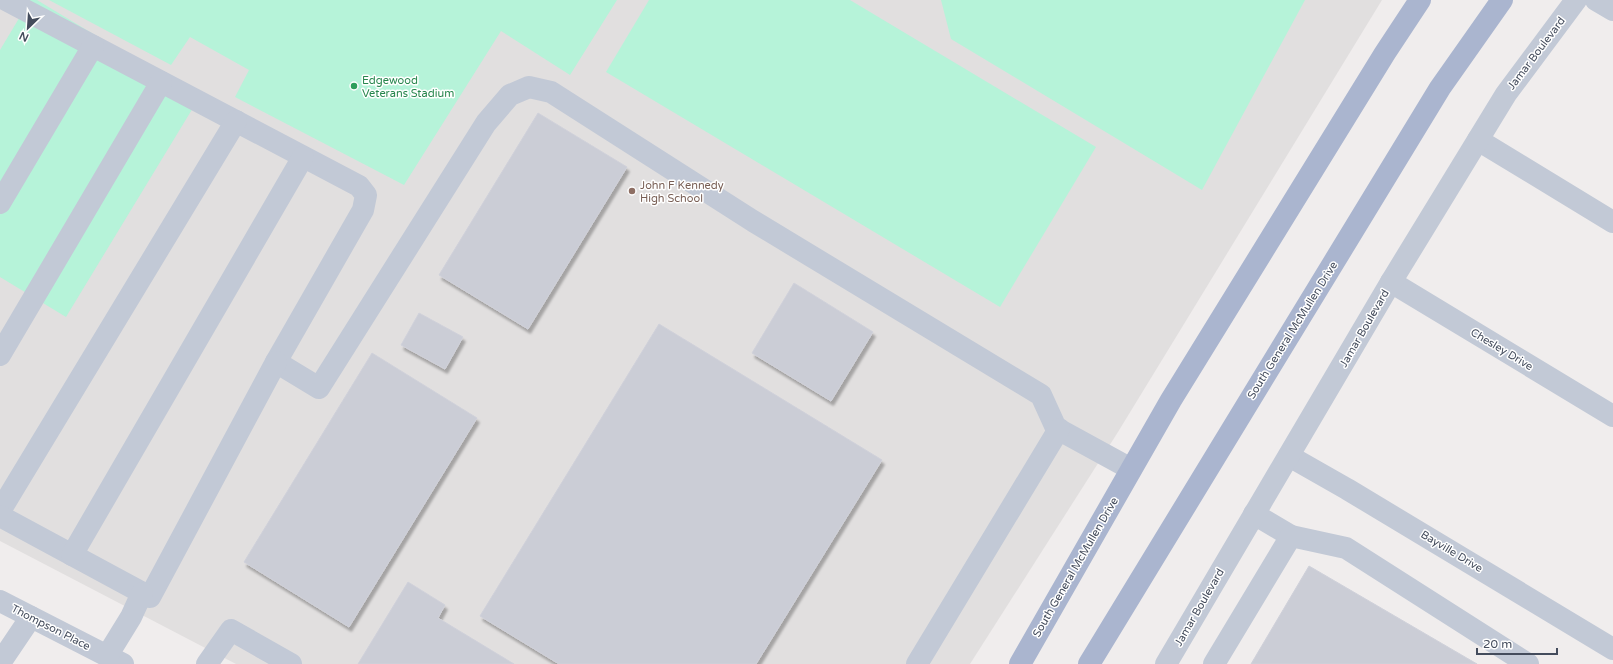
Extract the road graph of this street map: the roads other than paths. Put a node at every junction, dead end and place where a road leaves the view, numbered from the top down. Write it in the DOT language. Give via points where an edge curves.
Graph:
graph roads {
  1 [pos="6,0"];
  2 [pos="1420,0"];
  3 [pos="1502,0"];
  4 [pos="1576,0"];
  5 [pos="1596,0"];
  6 [pos="1613,10"];
  7 [pos="93,46"];
  8 [pos="161,82"];
  9 [pos="236,121"];
  10 [pos="1478,140"];
  11 [pos="303,157"];
  12 [pos="0,203"];
  13 [pos="1613,222"];
  14 [pos="1391,282"];
  15 [pos="0,355"];
  16 [pos="276,362"];
  17 [pos="1613,416"];
  18 [pos="1058,429"];
  19 [pos="1289,456"];
  20 [pos="1131,469"];
  21 [pos="0,511"];
  22 [pos="1254,514"];
  23 [pos="0,516"];
  24 [pos="1291,536"];
  25 [pos="72,555"];
  26 [pos="146,595"];
  27 [pos="0,601"];
  28 [pos="31,617"];
  29 [pos="1609,644"];
  30 [pos="115,660"];
  31 [pos="0,663"];
  32 [pos="207,664"];
  33 [pos="290,664"];
  34 [pos="917,664"];
  35 [pos="1020,664"];
  36 [pos="1088,664"];
  37 [pos="1166,664"];
  38 [pos="1214,664"];
  39 [pos="1528,664"];
  1 -- 7 [label="street"];
  2 -- 20 [label="main road, South General McMullen Drive" via="1384,53"];
  3 -- 36 [label="main road, South General McMullen Drive" via="1440,88"];
  4 -- 10 [label="street, Jamar Boulevard" via="1506,94"];
  5 -- 6 [label="street"];
  7 -- 8 [label="street"];
  7 -- 12 [label="street"];
  8 -- 9 [label="street"];
  8 -- 15 [label="street"];
  9 -- 11 [label="street"];
  9 -- 21 [label="street"];
  10 -- 13 [label="street"];
  10 -- 14 [label="street, Jamar Boulevard"];
  11 -- 16 [label="street" via="359,186 366,195 363,210"];
  11 -- 25 [label="street"];
  14 -- 17 [label="street, Chesley Drive"];
  14 -- 19 [label="street, Jamar Boulevard"];
  16 -- 18 [label="street" via="319,388 486,123 510,95 529,87 551,92 753,221 1041,395"];
  16 -- 26 [label="street"];
  18 -- 20 [label="street"];
  18 -- 34 [label="street"];
  19 -- 22 [label="street, Jamar Boulevard"];
  19 -- 29 [label="street, Bayville Drive"];
  20 -- 35 [label="main road, South General McMullen Drive"];
  22 -- 24 [label="street"];
  22 -- 37 [label="street, Jamar Boulevard"];
  23 -- 25 [label="street"];
  24 -- 38 [label="street"];
  24 -- 39 [label="street" via="1346,548"];
  25 -- 26 [label="street"];
  26 -- 30 [label="street" via="131,616"];
  27 -- 28 [label="street, Thompson Place"];
  28 -- 30 [label="street, Thompson Place"];
  28 -- 31 [label="street"];
  32 -- 33 [label="street" via="231,630"];
}
